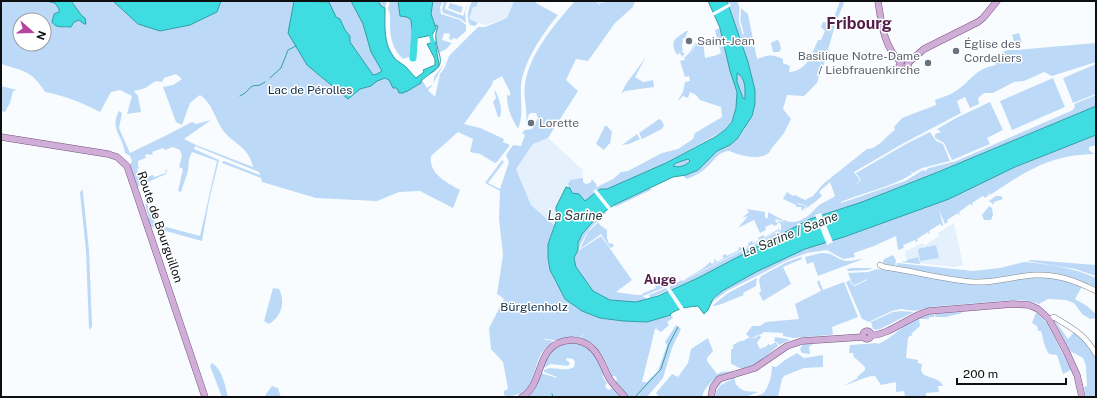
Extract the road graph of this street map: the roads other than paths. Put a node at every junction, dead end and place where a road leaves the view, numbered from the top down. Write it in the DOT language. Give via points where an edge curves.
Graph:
graph roads {
  1 [pos="878,1"];
  2 [pos="997,1"];
  3 [pos="1,136"];
  4 [pos="880,265"];
  5 [pos="1096,292"];
  6 [pos="1049,319"];
  7 [pos="1096,354"];
  8 [pos="205,397"];
  9 [pos="522,397"];
  10 [pos="625,397"];
  11 [pos="711,397"];
  12 [pos="1082,397"];
  1 -- 2 [label="main road" via="892,53 901,62 908,63 924,49 978,22"];
  3 -- 8 [label="main road, Route de Bourguillon" via="108,154 117,157 127,166"];
  4 -- 5 [label="street" via="976,282 1035,275 1056,276 1082,283"];
  6 -- 7 [label="street" via="1057,319 1080,334 1090,343"];
  6 -- 11 [label="main road" via="1038,309 1020,304 917,314 882,334 871,335 866,332 863,336 794,343 780,350 760,366 719,379 715,383"];
  6 -- 12 [label="main road" via="1074,368"];
  9 -- 10 [label="main road" via="532,388 542,359 549,350 556,344 572,340 582,342 598,354 609,378"];
}
